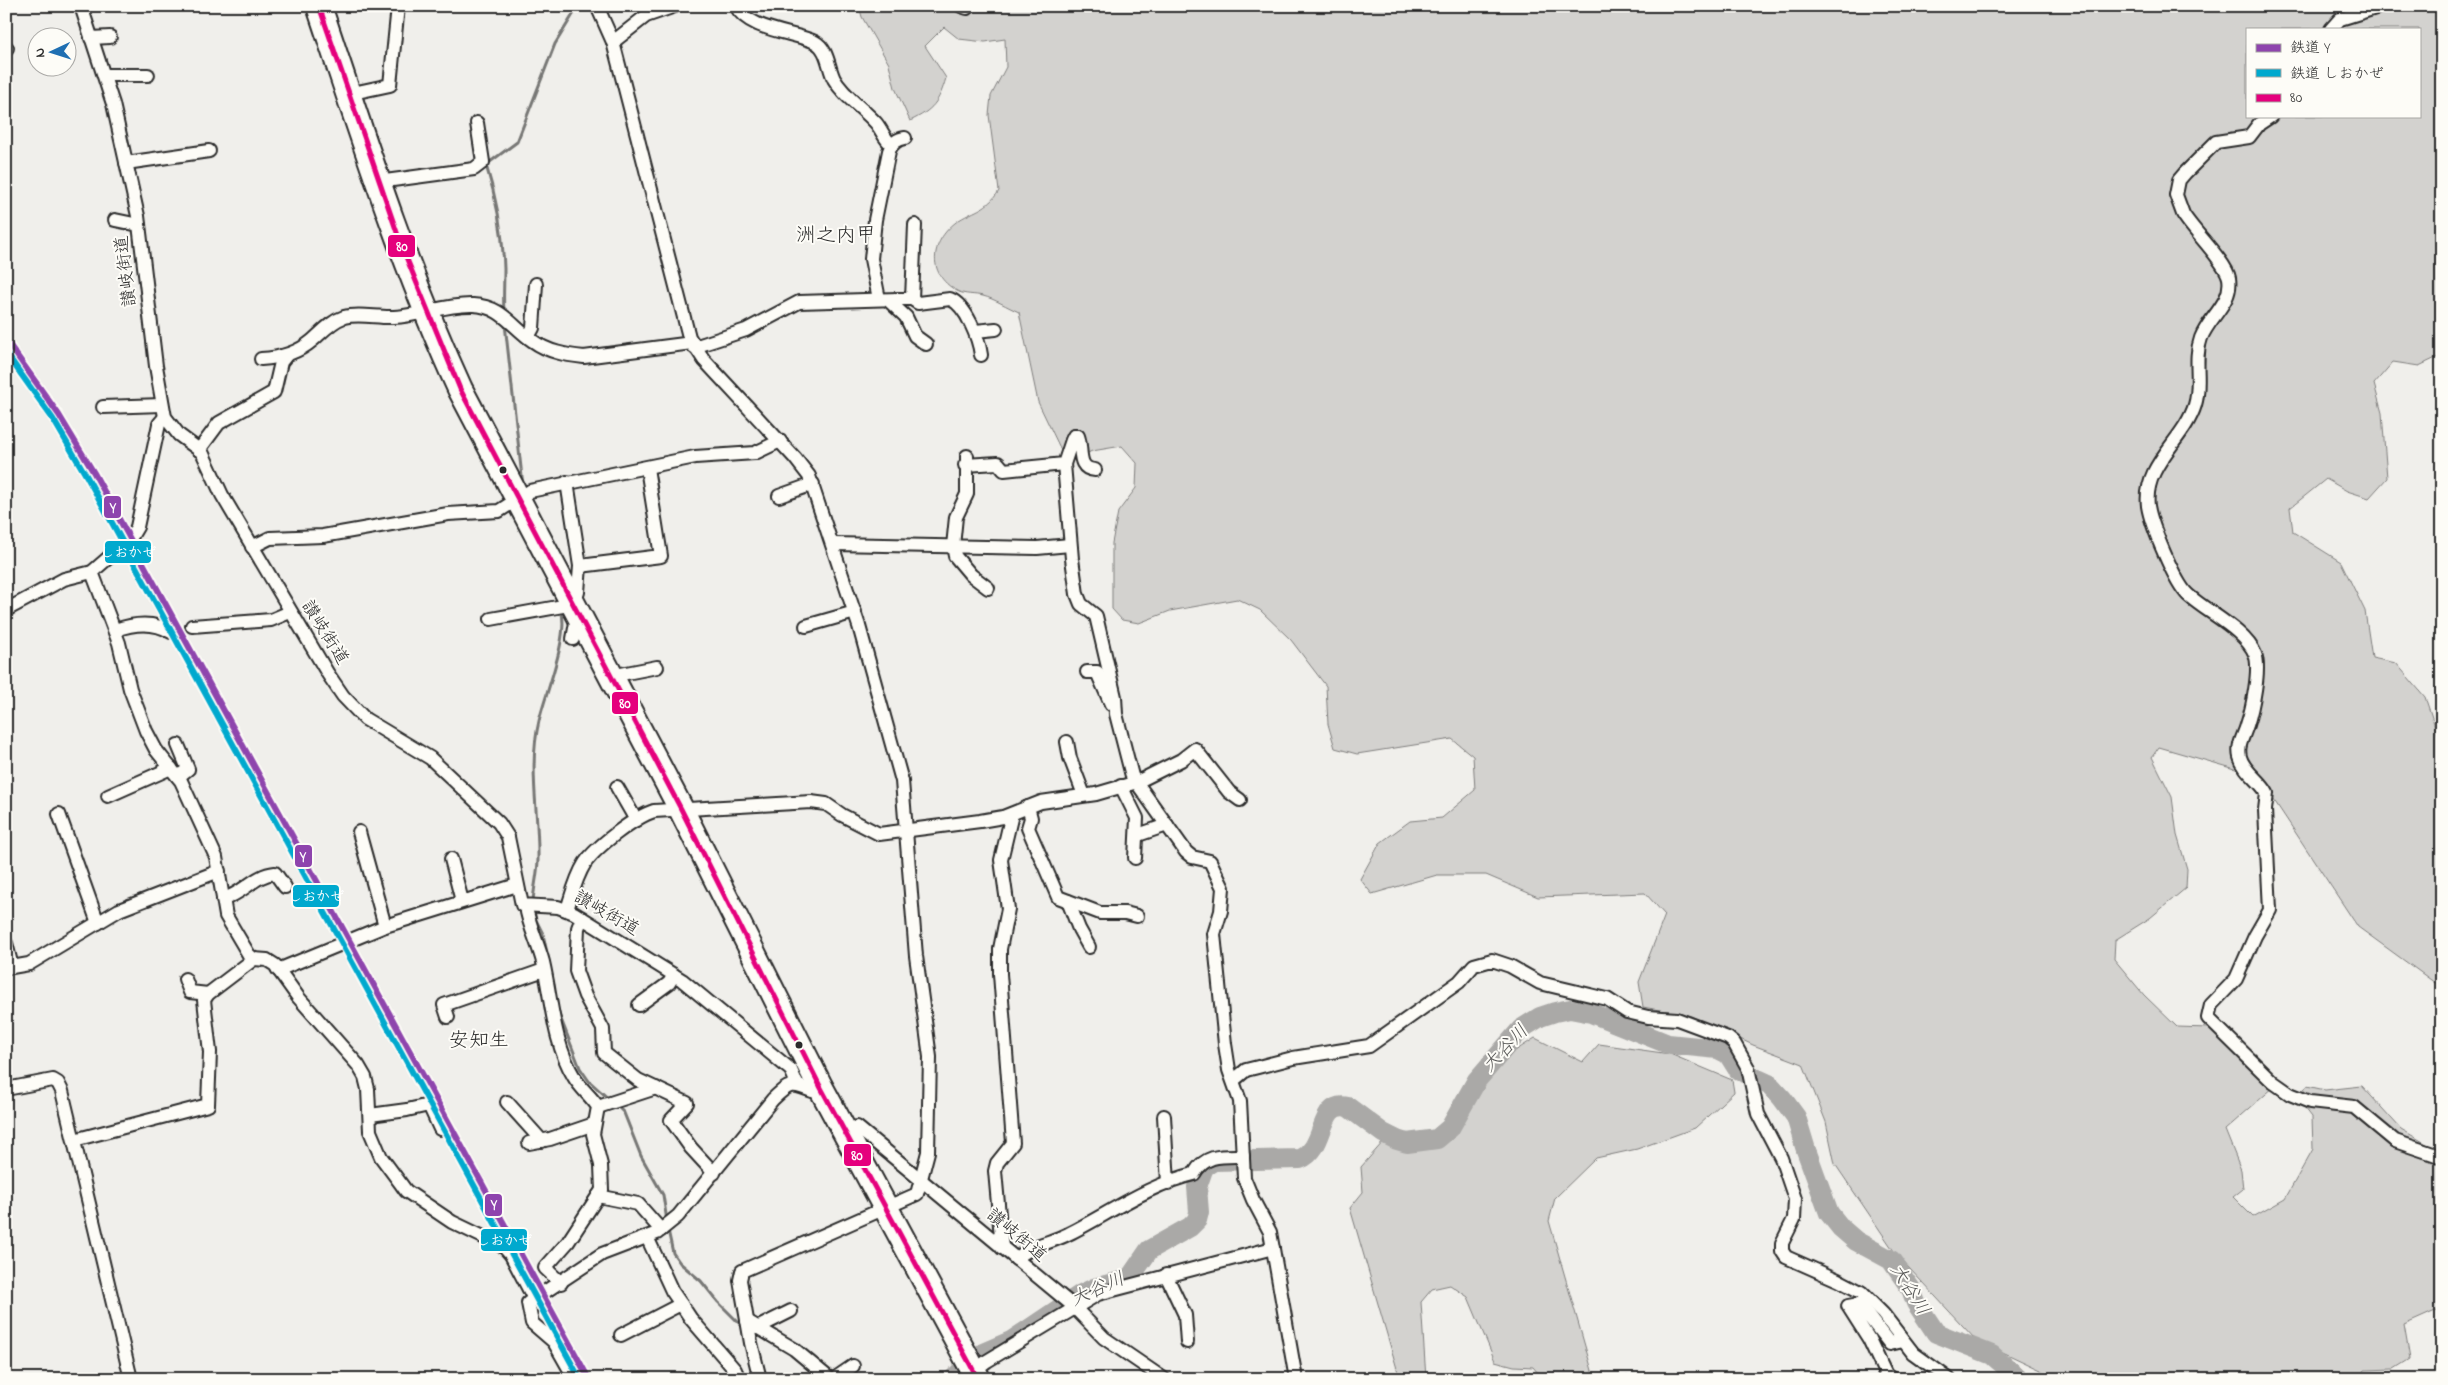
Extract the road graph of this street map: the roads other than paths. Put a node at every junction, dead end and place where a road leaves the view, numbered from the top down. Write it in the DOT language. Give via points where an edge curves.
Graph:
graph roads {
  1 [pos="81,6"];
  2 [pos="319,6"];
  3 [pos="398,6"];
  4 [pos="597,6"];
  5 [pos="675,6"];
  6 [pos="736,6"];
  7 [pos="2382,6"];
  8 [pos="2332,28"];
  9 [pos="91,38"];
  10 [pos="110,38"];
  11 [pos="613,42"];
  12 [pos="104,75"];
  13 [pos="148,75"];
  14 [pos="348,94"];
  15 [pos="2269,118"];
  16 [pos="477,123"];
  17 [pos="905,138"];
  18 [pos="892,145"];
  19 [pos="209,150"];
  20 [pos="126,164"];
  21 [pos="378,182"];
  22 [pos="115,220"];
  23 [pos="139,225"];
  24 [pos="915,226"];
  25 [pos="536,284"];
  26 [pos="883,299"];
  27 [pos="912,299"];
  28 [pos="425,311"];
  29 [pos="996,329"];
  30 [pos="975,331"];
  31 [pos="528,337"];
  32 [pos="926,344"];
  33 [pos="693,345"];
  34 [pos="981,355"];
  35 [pos="285,357"];
  36 [pos="261,359"];
  37 [pos="103,406"];
  38 [pos="163,411"];
  39 [pos="780,441"];
  40 [pos="200,450"];
  41 [pos="1064,464"];
  42 [pos="647,468"];
  43 [pos="1095,470"];
  44 [pos="567,482"];
  45 [pos="813,484"];
  46 [pos="779,496"];
  47 [pos="519,500"];
  48 [pos="833,544"];
  49 [pos="1070,545"];
  50 [pos="953,546"];
  51 [pos="252,548"];
  52 [pos="580,566"];
  53 [pos="92,572"];
  54 [pos="988,588"];
  55 [pos="7,607"];
  56 [pos="576,608"];
  57 [pos="290,612"];
  58 [pos="855,612"];
  59 [pos="491,619"];
  60 [pos="192,626"];
  61 [pos="806,626"];
  62 [pos="115,630"];
  63 [pos="171,632"];
  64 [pos="574,639"];
  65 [pos="657,667"];
  66 [pos="1087,672"];
  67 [pos="611,676"];
  68 [pos="1116,707"];
  69 [pos="1067,742"];
  70 [pos="178,745"];
  71 [pos="174,773"];
  72 [pos="1137,782"];
  73 [pos="1121,786"];
  74 [pos="618,787"];
  75 [pos="1084,795"];
  76 [pos="108,796"];
  77 [pos="1240,800"];
  78 [pos="1028,808"];
  79 [pos="681,809"];
  80 [pos="59,814"];
  81 [pos="1012,814"];
  82 [pos="636,820"];
  83 [pos="1167,825"];
  84 [pos="906,830"];
  85 [pos="359,832"];
  86 [pos="1138,835"];
  87 [pos="1135,858"];
  88 [pos="451,859"];
  89 [pos="219,871"];
  90 [pos="517,885"];
  91 [pos="285,887"];
  92 [pos="223,899"];
  93 [pos="462,901"];
  94 [pos="1068,901"];
  95 [pos="526,907"];
  96 [pos="567,910"];
  97 [pos="1137,916"];
  98 [pos="582,918"];
  99 [pos="98,923"];
  100 [pos="385,926"];
  101 [pos="6,943"];
  102 [pos="1089,947"];
  103 [pos="254,959"];
  104 [pos="9,968"];
  105 [pos="278,970"];
  106 [pos="544,970"];
  107 [pos="674,974"];
  108 [pos="186,979"];
  109 [pos="208,994"];
  110 [pos="639,1005"];
  111 [pos="448,1017"];
  112 [pos="1234,1080"];
  113 [pos="797,1084"];
  114 [pos="820,1086"];
  115 [pos="656,1088"];
  116 [pos="6,1090"];
  117 [pos="507,1102"];
  118 [pos="598,1107"];
  119 [pos="370,1115"];
  120 [pos="1164,1116"];
  121 [pos="594,1124"];
  122 [pos="440,1129"];
  123 [pos="844,1130"];
  124 [pos="74,1140"];
  125 [pos="1243,1156"];
  126 [pos="2442,1157"];
  127 [pos="714,1173"];
  128 [pos="920,1178"];
  129 [pos="1168,1183"];
  130 [pos="598,1196"];
  131 [pos="886,1209"];
  132 [pos="661,1230"];
  133 [pos="648,1237"];
  134 [pos="1002,1248"];
  135 [pos="1273,1248"];
  136 [pos="1016,1259"];
  137 [pos="1166,1275"];
  138 [pos="561,1283"];
  139 [pos="534,1299"];
  140 [pos="681,1304"];
  141 [pos="1070,1304"];
  142 [pos="791,1311"];
  143 [pos="752,1325"];
  144 [pos="621,1335"];
  145 [pos="1903,1340"];
  146 [pos="1187,1342"];
  147 [pos="854,1366"];
  148 [pos="972,1376"];
  149 [pos="131,1379"];
  150 [pos="575,1379"];
  151 [pos="739,1379"];
  152 [pos="760,1379"];
  153 [pos="832,1379"];
  154 [pos="1164,1379"];
  155 [pos="1296,1379"];
  156 [pos="1892,1379"];
  157 [pos="1949,1379"];
  1 -- 9 [label="street, 讃岐街道"];
  2 -- 14 [label="highway"];
  3 -- 14 [label="street" via="390,85"];
  4 -- 11 [label="street"];
  5 -- 11 [label="street" via="646,16"];
  6 -- 18 [label="street" via="747,18 778,32 816,43 823,50 840,87"];
  7 -- 8 [label="street" via="2340,19"];
  9 -- 10 [label="street"];
  9 -- 12 [label="street, 讃岐街道"];
  11 -- 33 [label="street"];
  12 -- 13 [label="street"];
  12 -- 20 [label="street, 讃岐街道"];
  14 -- 21 [label="highway"];
  15 -- 126 [label="street" via="2249,137 2216,142 2177,187 2183,214 2227,273 2230,291 2207,327 2199,347 2198,384 2193,410 2153,472 2148,496 2158,535 2186,594 2241,634 2257,661 2251,713 2240,742 2239,756 2267,793 2264,810 2270,910 2236,979 2211,1005 2208,1018 2273,1082 2290,1094 2310,1102 2354,1107 2395,1141"];
  16 -- 21 [label="street" via="483,162 474,169"];
  17 -- 18 [label="street" via="899,138"];
  18 -- 26 [label="street" via="881,188 871,259"];
  19 -- 20 [label="street"];
  20 -- 23 [label="street, 讃岐街道"];
  21 -- 28 [label="highway"];
  22 -- 23 [label="street"];
  23 -- 38 [label="street, 讃岐街道"];
  24 -- 27 [label="street"];
  25 -- 31 [label="street" via="532,328"];
  26 -- 27 [label="street"];
  26 -- 32 [label="street" via="906,317 915,336"];
  26 -- 33 [label="street" via="799,302 746,330"];
  27 -- 30 [label="street" via="918,303 955,301"];
  28 -- 31 [label="street" via="475,305 489,308 515,323"];
  28 -- 35 [label="street" via="396,317 343,318 333,322 303,348"];
  28 -- 47 [label="highway" via="460,389"];
  29 -- 30 [label="street"];
  30 -- 34 [label="street"];
  31 -- 33 [label="street" via="552,351 584,357"];
  33 -- 39 [label="street"];
  35 -- 36 [label="street"];
  35 -- 40 [label="street" via="274,392 219,423"];
  37 -- 38 [label="street"];
  38 -- 40 [label="street, 讃岐街道" via="179,435"];
  38 -- 53 [label="street" via="136,533"];
  39 -- 42 [label="street" via="755,453 695,457"];
  39 -- 45 [label="street"];
  40 -- 51 [label="street, 讃岐街道"];
  41 -- 43 [label="street" via="1072,440 1078,436 1084,467"];
  41 -- 49 [label="street"];
  41 -- 50 [label="street" via="1004,470 998,463 966,461 967,494 956,517"];
  42 -- 44 [label="street"];
  42 -- 52 [label="street" via="661,556"];
  44 -- 47 [label="street" via="530,491"];
  44 -- 52 [label="street"];
  45 -- 46 [label="street"];
  45 -- 48 [label="street"];
  47 -- 51 [label="street" via="499,511 448,514 323,536 270,538"];
  47 -- 56 [label="highway"];
  48 -- 50 [label="street"];
  48 -- 58 [label="street"];
  49 -- 50 [label="street" via="1037,548"];
  49 -- 68 [label="street" via="1077,594 1080,604 1096,616"];
  50 -- 54 [label="street" via="955,556 971,575"];
  51 -- 57 [label="street, 讃岐街道"];
  52 -- 56 [label="street"];
  53 -- 55 [label="street" via="64,579"];
  53 -- 62 [label="street"];
  56 -- 59 [label="street"];
  56 -- 64 [label="street"];
  56 -- 67 [label="highway"];
  57 -- 60 [label="street" via="271,620"];
  57 -- 90 [label="street, 讃岐街道" via="328,674 354,708 378,727 430,758 499,824 508,837"];
  58 -- 61 [label="street"];
  58 -- 84 [label="street" via="898,763"];
  62 -- 63 [label="street" via="137,624 166,628"];
  62 -- 71 [label="street" via="130,688 146,732"];
  65 -- 67 [label="street"];
  66 -- 68 [label="street" via="1097,672 1110,704"];
  67 -- 79 [label="highway"];
  68 -- 72 [label="street" via="1132,776"];
  69 -- 75 [label="street"];
  70 -- 71 [label="street" via="188,769"];
  71 -- 76 [label="street"];
  71 -- 89 [label="street" via="216,857"];
  72 -- 73 [label="street"];
  72 -- 77 [label="street" via="1181,760 1195,749 1229,792"];
  72 -- 83 [label="street"];
  73 -- 75 [label="street"];
  73 -- 86 [label="street" via="1138,818"];
  74 -- 82 [label="street"];
  75 -- 78 [label="street" via="1041,802"];
  78 -- 81 [label="street"];
  78 -- 94 [label="street" via="1031,818 1028,828 1058,897"];
  79 -- 82 [label="street" via="654,811"];
  79 -- 84 [label="street" via="811,802 826,804 879,834"];
  79 -- 114 [label="highway"];
  80 -- 99 [label="street"];
  81 -- 84 [label="street"];
  81 -- 134 [label="street" via="1001,860 1008,909 1000,949 1000,974 1013,1143 997,1163 995,1171"];
  82 -- 96 [label="street" via="587,861"];
  83 -- 86 [label="street"];
  83 -- 112 [label="street" via="1186,852 1192,857 1210,861 1223,888 1214,934 1225,1044"];
  84 -- 128 [label="street" via="916,956 930,1057 928,1152"];
  85 -- 100 [label="street"];
  86 -- 87 [label="street"];
  88 -- 93 [label="street"];
  89 -- 92 [label="street"];
  89 -- 99 [label="street" via="130,906"];
  90 -- 93 [label="street"];
  90 -- 95 [label="street, 讃岐街道" via="522,905"];
  91 -- 92 [label="street" via="275,874 269,874 232,897"];
  92 -- 103 [label="street" via="226,916"];
  93 -- 100 [label="street"];
  94 -- 97 [label="street" via="1100,913"];
  94 -- 102 [label="street"];
  95 -- 96 [label="street, 讃岐街道"];
  95 -- 106 [label="street"];
  96 -- 98 [label="street, 讃岐街道"];
  98 -- 107 [label="street, 讃岐街道"];
  98 -- 115 [label="street" via="578,928 576,971 602,1029 604,1053 638,1080"];
  99 -- 104 [label="street" via="29,964"];
  100 -- 105 [label="street"];
  101 -- 104 [label="street"];
  103 -- 105 [label="street" via="267,960"];
  103 -- 109 [label="street"];
  105 -- 119 [label="street" via="358,1065 365,1077"];
  106 -- 111 [label="street" via="444,1005"];
  106 -- 118 [label="street" via="561,1047 574,1078"];
  107 -- 110 [label="street" via="669,983"];
  107 -- 113 [label="street, 讃岐街道" via="791,1070"];
  108 -- 109 [label="street" via="190,992"];
  109 -- 124 [label="street" via="204,1000 210,1052 208,1105"];
  112 -- 125 [label="street" via="1241,1111"];
  112 -- 145 [label="street" via="1246,1070 1369,1046 1459,982 1474,965 1492,960 1540,983 1607,999 1627,1012 1677,1019 1722,1035 1734,1043 1748,1068 1758,1114 1772,1137 1791,1184 1796,1211 1782,1243 1782,1251 1786,1257 1861,1292"];
  113 -- 114 [label="street" via="812,1091"];
  113 -- 127 [label="street" via="787,1086 773,1099"];
  114 -- 123 [label="highway"];
  115 -- 118 [label="street"];
  115 -- 127 [label="street" via="687,1103 671,1120 690,1148"];
  116 -- 124 [label="street" via="44,1080 58,1083"];
  117 -- 121 [label="street" via="535,1142"];
  118 -- 121 [label="street"];
  119 -- 122 [label="street" via="429,1105"];
  119 -- 139 [label="street" via="370,1132 377,1148 406,1192 452,1222 504,1247"];
  120 -- 129 [label="street"];
  121 -- 130 [label="street" via="603,1184"];
  123 -- 128 [label="street, 讃岐街道" via="857,1127"];
  123 -- 131 [label="highway"];
  124 -- 149 [label="street"];
  125 -- 129 [label="street" via="1211,1157 1194,1174"];
  125 -- 135 [label="street" via="1244,1178 1270,1232"];
  127 -- 132 [label="street" via="678,1216"];
  128 -- 131 [label="street" via="917,1194"];
  128 -- 134 [label="street, 讃岐街道"];
  129 -- 136 [label="street" via="1060,1238 1028,1249"];
  130 -- 132 [label="street" via="638,1204"];
  130 -- 138 [label="street" via="568,1242 545,1268"];
  131 -- 143 [label="street" via="742,1271 740,1280"];
  131 -- 148 [label="highway"];
  132 -- 133 [label="street"];
  133 -- 138 [label="street" via="602,1254"];
  133 -- 140 [label="street"];
  134 -- 136 [label="street, 讃岐街道"];
  135 -- 137 [label="street"];
  135 -- 155 [label="street"];
  136 -- 141 [label="street, 讃岐街道"];
  137 -- 141 [label="street"];
  137 -- 146 [label="street" via="1185,1315"];
  138 -- 139 [label="street"];
  139 -- 150 [label="street" via="528,1303 532,1323 554,1342"];
  140 -- 144 [label="street"];
  140 -- 151 [label="street"];
  141 -- 148 [label="street"];
  141 -- 154 [label="street, 讃岐街道" via="1104,1338"];
  142 -- 143 [label="street"];
  143 -- 152 [label="street"];
  143 -- 153 [label="street" via="794,1349"];
  145 -- 156 [label="street" via="1890,1344 1859,1304 1848,1306 1886,1375"];
  145 -- 157 [label="street" via="1913,1354"];
  147 -- 153 [label="street"];
}
